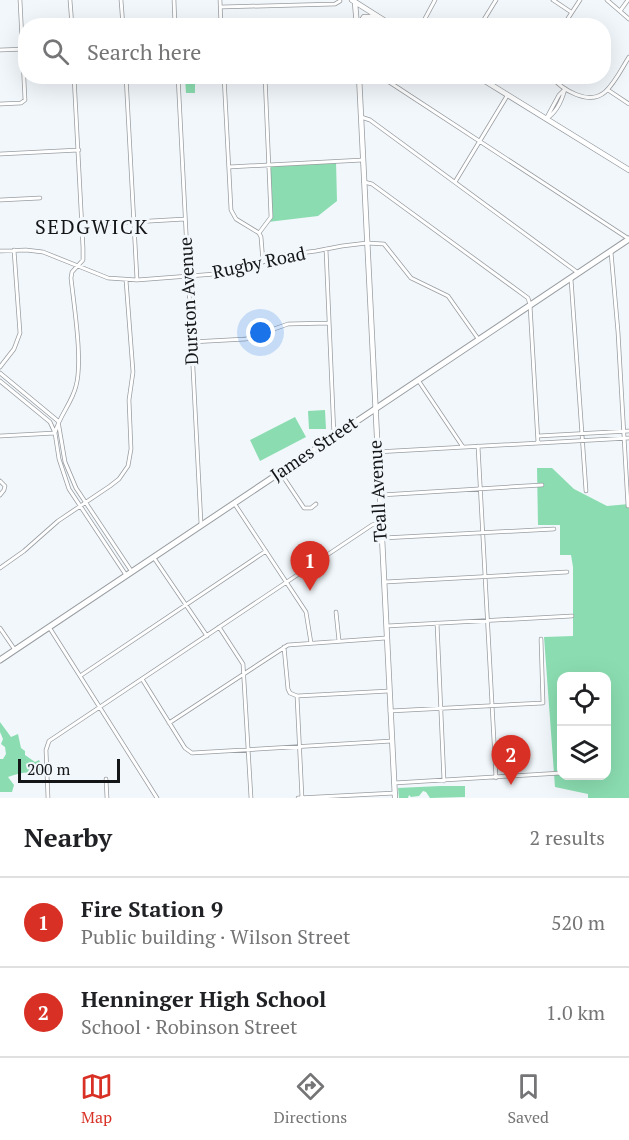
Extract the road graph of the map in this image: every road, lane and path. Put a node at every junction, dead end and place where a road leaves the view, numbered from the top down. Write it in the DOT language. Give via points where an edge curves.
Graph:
graph roads {
  1 [pos="20,0"];
  2 [pos="70,0"];
  3 [pos="121,0"];
  4 [pos="174,0"];
  5 [pos="220,0"];
  6 [pos="435,0"];
  7 [pos="496,0"];
  8 [pos="552,0"];
  9 [pos="580,0"];
  10 [pos="607,0"];
  11 [pos="628,0"];
  12 [pos="340,1"];
  13 [pos="354,1"];
  14 [pos="220,7"];
  15 [pos="620,11"];
  16 [pos="572,12"];
  17 [pos="380,17"];
  18 [pos="21,18"];
  19 [pos="71,18"];
  20 [pos="122,18"];
  21 [pos="175,18"];
  22 [pos="221,18"];
  23 [pos="356,18"];
  24 [pos="363,18"];
  25 [pos="425,18"];
  26 [pos="485,18"];
  27 [pos="568,18"];
  28 [pos="629,19"];
  29 [pos="18,49"];
  30 [pos="0,50"];
  31 [pos="629,57"];
  32 [pos="25,84"];
  33 [pos="74,84"];
  34 [pos="126,84"];
  35 [pos="178,84"];
  36 [pos="224,84"];
  37 [pos="265,84"];
  38 [pos="359,84"];
  39 [pos="392,84"];
  40 [pos="489,84"];
  41 [pos="560,84"];
  42 [pos="565,89"];
  43 [pos="608,90"];
  44 [pos="507,96"];
  45 [pos="0,104"];
  46 [pos="629,104"];
  47 [pos="361,117"];
  48 [pos="546,119"];
  49 [pos="479,142"];
  50 [pos="78,150"];
  51 [pos="0,154"];
  52 [pos="363,160"];
  53 [pos="269,165"];
  54 [pos="229,167"];
  55 [pos="629,170"];
  56 [pos="364,182"];
  57 [pos="454,182"];
  58 [pos="40,198"];
  59 [pos="0,200"];
  60 [pos="185,219"];
  61 [pos="134,222"];
  62 [pos="82,225"];
  63 [pos="259,233"];
  64 [pos="629,239"];
  65 [pos="367,243"];
  66 [pos="326,249"];
  67 [pos="14,250"];
  68 [pos="0,251"];
  69 [pos="611,252"];
  70 [pos="263,262"];
  71 [pos="77,267"];
  72 [pos="579,273"];
  73 [pos="188,276"];
  74 [pos="571,279"];
  75 [pos="126,280"];
  76 [pos="137,280"];
  77 [pos="530,305"];
  78 [pos="329,322"];
  79 [pos="479,340"];
  80 [pos="191,342"];
  81 [pos="0,367"];
  82 [pos="0,373"];
  83 [pos="418,380"];
  84 [pos="0,381"];
  85 [pos="374,409"];
  86 [pos="58,421"];
  87 [pos="624,431"];
  88 [pos="629,431"];
  89 [pos="55,433"];
  90 [pos="581,433"];
  91 [pos="0,436"];
  92 [pos="334,436"];
  93 [pos="538,436"];
  94 [pos="627,438"];
  95 [pos="582,441"];
  96 [pos="538,444"];
  97 [pos="478,446"];
  98 [pos="463,447"];
  99 [pos="376,452"];
  100 [pos="68,470"];
  101 [pos="280,472"];
  102 [pos="63,474"];
  103 [pos="0,481"];
  104 [pos="542,485"];
  105 [pos="480,490"];
  106 [pos="586,491"];
  107 [pos="0,495"];
  108 [pos="379,495"];
  109 [pos="85,503"];
  110 [pos="234,503"];
  111 [pos="316,504"];
  112 [pos="80,506"];
  113 [pos="628,506"];
  114 [pos="380,522"];
  115 [pos="100,525"];
  116 [pos="201,526"];
  117 [pos="94,528"];
  118 [pos="554,529"];
  119 [pos="482,533"];
  120 [pos="381,538"];
  121 [pos="115,546"];
  122 [pos="109,550"];
  123 [pos="266,551"];
  124 [pos="153,557"];
  125 [pos="0,568"];
  126 [pos="567,572"];
  127 [pos="129,573"];
  128 [pos="484,577"];
  129 [pos="286,582"];
  130 [pos="383,582"];
  131 [pos="186,605"];
  132 [pos="336,612"];
  133 [pos="572,616"];
  134 [pos="487,620"];
  135 [pos="437,623"];
  136 [pos="386,626"];
  137 [pos="49,627"];
  138 [pos="219,627"];
  139 [pos="0,628"];
  140 [pos="207,636"];
  141 [pos="386,638"];
  142 [pos="541,639"];
  143 [pos="339,641"];
  144 [pos="311,643"];
  145 [pos="284,647"];
  146 [pos="15,650"];
  147 [pos="0,660"];
  148 [pos="244,672"];
  149 [pos="80,676"];
  150 [pos="142,679"];
  151 [pos="389,691"];
  152 [pos="297,696"];
  153 [pos="100,707"];
  154 [pos="492,707"];
  155 [pos="441,710"];
  156 [pos="390,711"];
  157 [pos="169,723"];
  158 [pos="392,741"];
  159 [pos="300,747"];
  160 [pos="248,751"];
  161 [pos="557,773"];
  162 [pos="496,778"];
  163 [pos="106,779"];
  164 [pos="444,781"];
  165 [pos="394,783"];
  166 [pos="395,795"];
  167 [pos="337,797"];
  168 [pos="48,798"];
  169 [pos="107,798"];
  170 [pos="157,798"];
  171 [pos="250,798"];
  172 [pos="300,798"];
  1 -- 18 [label="street"];
  2 -- 19 [label="street"];
  3 -- 20 [label="street"];
  4 -- 21 [label="street"];
  5 -- 14 [label="street"];
  6 -- 25 [label="street"];
  7 -- 26 [label="street"];
  8 -- 16 [label="street"];
  9 -- 16 [label="street"];
  10 -- 15 [label="street"];
  11 -- 15 [label="street"];
  12 -- 14 [label="street"];
  13 -- 17 [label="street"];
  13 -- 23 [label="street"];
  14 -- 22 [label="street"];
  15 -- 28 [label="street"];
  16 -- 27 [label="street"];
  17 -- 24 [label="street"];
  29 -- 30 [label="street"];
  31 -- 43 [label="street"];
  32 -- 45 [label="street" via="25,100"];
  33 -- 50 [label="street"];
  34 -- 61 [label="street"];
  35 -- 60 [label="street, Durston Avenue"];
  36 -- 54 [label="street"];
  37 -- 53 [label="street"];
  38 -- 47 [label="street, Teall Avenue"];
  39 -- 49 [label="street"];
  40 -- 44 [label="street"];
  41 -- 42 [label="street"];
  42 -- 43 [label="street" via="592,97"];
  42 -- 48 [label="street" via="563,98"];
  43 -- 46 [label="street"];
  44 -- 48 [label="street"];
  44 -- 49 [label="street"];
  47 -- 52 [label="street, Teall Avenue"];
  47 -- 57 [label="street"];
  48 -- 55 [label="street"];
  49 -- 57 [label="street"];
  49 -- 64 [label="street"];
  50 -- 51 [label="street"];
  50 -- 62 [label="street"];
  52 -- 53 [label="street"];
  52 -- 56 [label="street, Teall Avenue"];
  53 -- 54 [label="street"];
  53 -- 63 [label="street" via="271,217"];
  54 -- 63 [label="street" via="232,213"];
  56 -- 65 [label="street, Teall Avenue"];
  56 -- 77 [label="street" via="528,298"];
  57 -- 72 [label="street"];
  58 -- 59 [label="street"];
  60 -- 61 [label="street"];
  60 -- 73 [label="street, Durston Avenue"];
  61 -- 62 [label="street"];
  61 -- 76 [label="street"];
  62 -- 71 [label="street" via="83,260"];
  63 -- 70 [label="street"];
  64 -- 69 [label="main road, James Street"];
  65 -- 66 [label="street, Rugby Road"];
  65 -- 79 [label="street" via="386,246 411,278 448,296"];
  65 -- 85 [label="street, Teall Avenue"];
  66 -- 70 [label="street, Rugby Road"];
  66 -- 78 [label="street"];
  67 -- 68 [label="street, Rugby Road"];
  67 -- 71 [label="street, Rugby Road" via="43,252"];
  67 -- 81 [label="street" via="20,333"];
  69 -- 72 [label="main road, James Street"];
  69 -- 87 [label="street"];
  70 -- 73 [label="street, Rugby Road" via="228,273"];
  71 -- 75 [label="street, Rugby Road"];
  71 -- 86 [label="street" via="71,278 78,377 74,395"];
  72 -- 74 [label="main road, James Street"];
  73 -- 76 [label="street, Rugby Road"];
  73 -- 80 [label="street, Durston Avenue"];
  74 -- 77 [label="main road, James Street"];
  74 -- 90 [label="street"];
  75 -- 76 [label="street, Rugby Road"];
  75 -- 109 [label="street" via="133,372 129,400 130,460 119,479"];
  77 -- 79 [label="main road, James Street"];
  77 -- 93 [label="street"];
  78 -- 80 [label="street" via="288,324 246,339"];
  78 -- 92 [label="street"];
  79 -- 83 [label="main road, James Street"];
  80 -- 116 [label="street, Durston Avenue"];
  82 -- 86 [label="street"];
  83 -- 85 [label="main road, James Street"];
  83 -- 98 [label="street"];
  84 -- 89 [label="street" via="50,422"];
  85 -- 92 [label="main road, James Street"];
  85 -- 99 [label="street, Teall Avenue"];
  86 -- 89 [label="street"];
  86 -- 100 [label="street"];
  87 -- 88 [label="street"];
  87 -- 90 [label="street"];
  87 -- 94 [label="street"];
  89 -- 91 [label="street"];
  89 -- 102 [label="street"];
  90 -- 93 [label="street"];
  90 -- 95 [label="street"];
  92 -- 101 [label="main road, James Street"];
  93 -- 96 [label="street"];
  94 -- 95 [label="street"];
  94 -- 113 [label="street"];
  95 -- 96 [label="street"];
  95 -- 106 [label="street"];
  96 -- 97 [label="street"];
  97 -- 98 [label="street"];
  97 -- 105 [label="street"];
  98 -- 99 [label="street"];
  99 -- 108 [label="street, Teall Avenue"];
  100 -- 102 [label="street"];
  100 -- 109 [label="street"];
  101 -- 110 [label="main road, James Street"];
  101 -- 111 [label="street" via="304,508"];
  102 -- 112 [label="street"];
  103 -- 107 [label="street" via="5,486"];
  104 -- 105 [label="street"];
  105 -- 108 [label="street"];
  105 -- 119 [label="street"];
  108 -- 114 [label="street, Teall Avenue"];
  109 -- 112 [label="street"];
  109 -- 115 [label="street"];
  110 -- 116 [label="main road, James Street"];
  110 -- 123 [label="street"];
  112 -- 117 [label="street"];
  112 -- 125 [label="street"];
  114 -- 120 [label="street, Teall Avenue"];
  114 -- 129 [label="street"];
  115 -- 117 [label="street"];
  115 -- 121 [label="street"];
  116 -- 124 [label="main road, James Street"];
  117 -- 122 [label="street"];
  118 -- 119 [label="street"];
  119 -- 120 [label="street"];
  119 -- 128 [label="street"];
  120 -- 130 [label="street, Teall Avenue"];
  121 -- 122 [label="street"];
  121 -- 127 [label="street"];
  122 -- 127 [label="street"];
  123 -- 129 [label="street"];
  123 -- 131 [label="street"];
  124 -- 127 [label="main road, James Street"];
  124 -- 131 [label="street"];
  126 -- 128 [label="street"];
  127 -- 137 [label="main road, James Street"];
  128 -- 130 [label="street"];
  128 -- 134 [label="street"];
  129 -- 138 [label="street"];
  129 -- 144 [label="street" via="306,612"];
  130 -- 136 [label="street, Teall Avenue"];
  131 -- 140 [label="street"];
  131 -- 149 [label="street"];
  132 -- 143 [label="street"];
  133 -- 134 [label="street"];
  134 -- 135 [label="street"];
  134 -- 154 [label="street"];
  135 -- 136 [label="street"];
  135 -- 155 [label="street"];
  136 -- 141 [label="street, Teall Avenue"];
  137 -- 146 [label="main road, James Street"];
  137 -- 149 [label="street"];
  138 -- 140 [label="street"];
  138 -- 148 [label="street" via="242,662"];
  139 -- 146 [label="street"];
  140 -- 150 [label="street"];
  141 -- 143 [label="street"];
  141 -- 151 [label="street, Teall Avenue"];
  142 -- 154 [label="street" via="543,703"];
  143 -- 144 [label="street"];
  144 -- 145 [label="street"];
  145 -- 148 [label="street"];
  145 -- 152 [label="street" via="288,689"];
  146 -- 147 [label="main road, James Street"];
  148 -- 157 [label="street"];
  148 -- 160 [label="street"];
  149 -- 153 [label="street"];
  150 -- 153 [label="street"];
  150 -- 157 [label="street"];
  151 -- 152 [label="street"];
  151 -- 156 [label="street, Teall Avenue"];
  152 -- 159 [label="street"];
  153 -- 168 [label="street" via="48,743"];
  153 -- 170 [label="street"];
  154 -- 155 [label="street"];
  154 -- 162 [label="street"];
  155 -- 156 [label="street"];
  155 -- 164 [label="street"];
  156 -- 158 [label="street, Teall Avenue"];
  157 -- 160 [label="street" via="192,753"];
  158 -- 159 [label="street"];
  158 -- 165 [label="street, Teall Avenue"];
  159 -- 160 [label="street"];
  159 -- 172 [label="street"];
  160 -- 171 [label="street"];
  161 -- 162 [label="street"];
  162 -- 164 [label="street"];
  163 -- 169 [label="street"];
  164 -- 165 [label="street"];
  165 -- 166 [label="street, Teall Avenue"];
  166 -- 167 [label="street"];
  167 -- 172 [label="street"];
}
